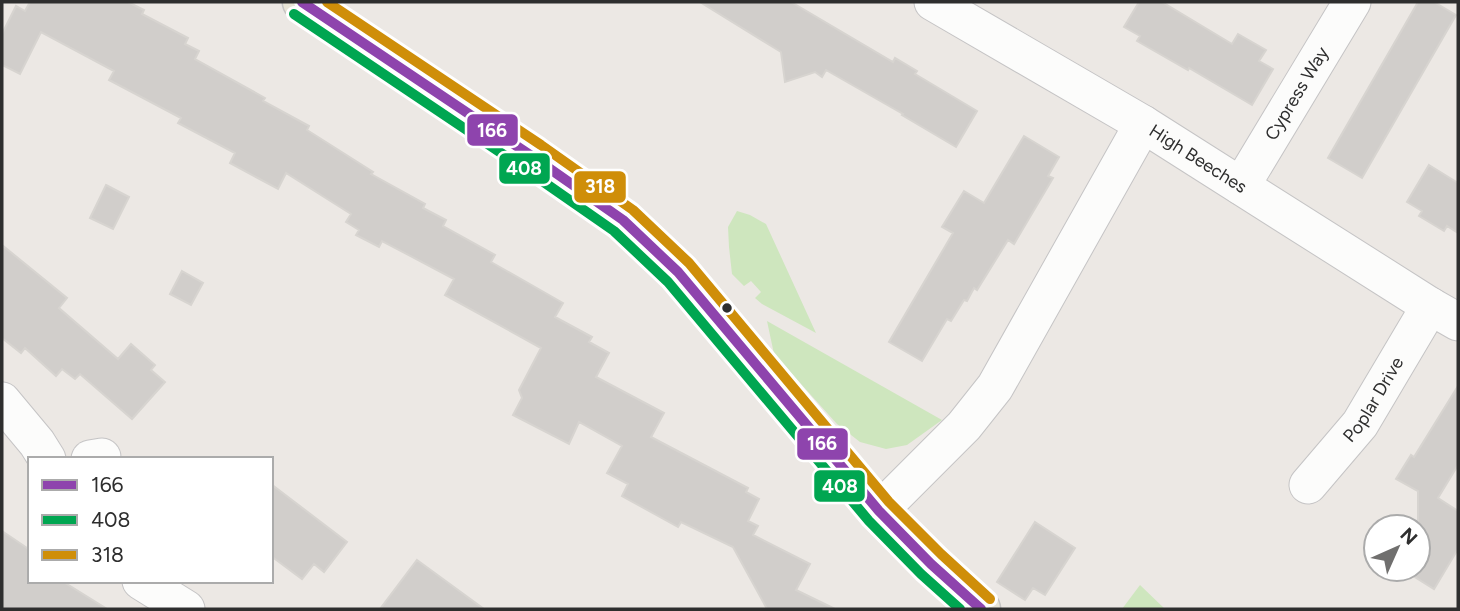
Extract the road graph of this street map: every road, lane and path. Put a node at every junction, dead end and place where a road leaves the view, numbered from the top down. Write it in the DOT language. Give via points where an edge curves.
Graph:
graph roads {
  1 [pos="302,2"];
  2 [pos="1352,2"];
  3 [pos="957,8"];
  4 [pos="1143,124"];
  5 [pos="1241,186"];
  6 [pos="1444,314"];
  7 [pos="2,401"];
  8 [pos="46,457"];
  9 [pos="1307,485"];
  10 [pos="879,511"];
  11 [pos="144,583"];
  12 [pos="186,609"];
  13 [pos="981,609"];
  1 -- 10 [label="main road" via="623,220 678,272"];
  2 -- 5 [label="street, Cypress Way"];
  3 -- 4 [label="street, High Beeches"];
  4 -- 5 [label="street, High Beeches"];
  4 -- 10 [label="street" via="995,387 964,426"];
  5 -- 6 [label="street, High Beeches"];
  6 -- 9 [label="street, Poplar Drive"];
  7 -- 8 [label="street"];
  10 -- 13 [label="main road"];
  11 -- 12 [label="street"];
}
